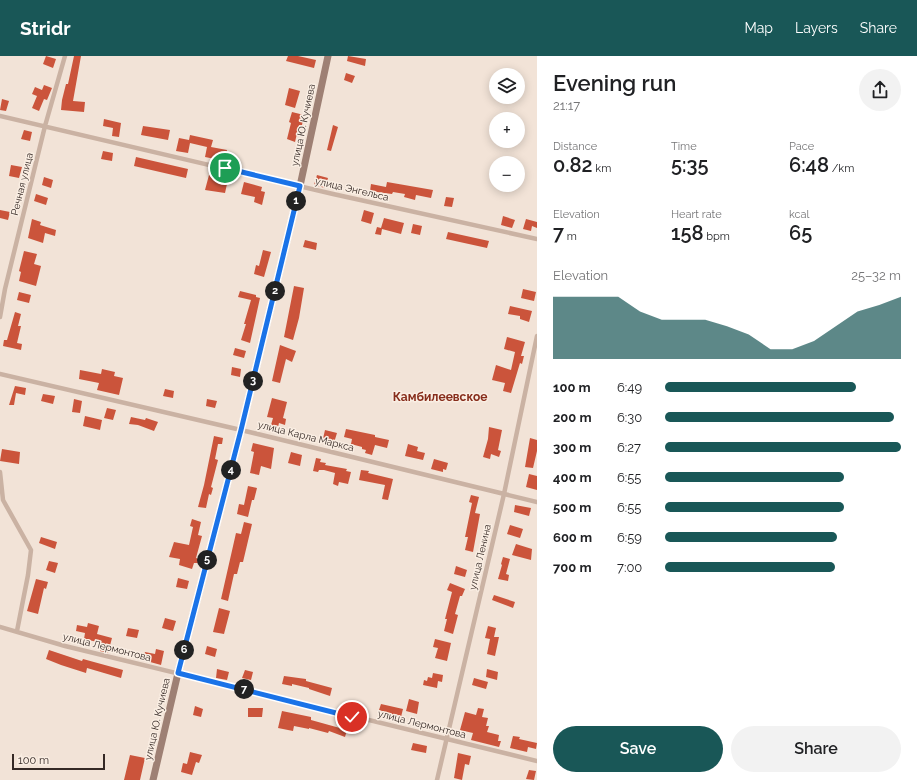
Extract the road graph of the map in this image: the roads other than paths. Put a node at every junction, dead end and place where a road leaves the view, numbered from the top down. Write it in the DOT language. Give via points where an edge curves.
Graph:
graph roads {
  1 [pos="65,56"];
  2 [pos="328,56"];
  3 [pos="0,116"];
  4 [pos="45,126"];
  5 [pos="300,186"];
  6 [pos="537,239"];
  7 [pos="0,317"];
  8 [pos="537,336"];
  9 [pos="0,374"];
  10 [pos="241,430"];
  11 [pos="0,472"];
  12 [pos="504,494"];
  13 [pos="537,502"];
  14 [pos="0,627"];
  15 [pos="17,631"];
  16 [pos="178,673"];
  17 [pos="446,740"];
  18 [pos="537,761"];
  19 [pos="153,780"];
  20 [pos="437,780"];
  1 -- 4 [label="street, Речная улица"];
  2 -- 5 [label="street, улица Ю. Кучиева"];
  3 -- 4 [label="street, улица Энгельса"];
  4 -- 5 [label="street, улица Энгельса"];
  4 -- 7 [label="street, Речная улица"];
  5 -- 6 [label="street, улица Энгельса"];
  5 -- 10 [label="street, улица Ю. Кучиева"];
  8 -- 12 [label="street, улица Ленина"];
  9 -- 10 [label="street, улица Карла Маркса"];
  10 -- 12 [label="street, улица Карла Маркса"];
  10 -- 16 [label="street, улица Ю. Кучиева"];
  11 -- 15 [label="street" via="3,500 31,550"];
  12 -- 13 [label="street, улица Карла Маркса"];
  12 -- 17 [label="street, улица Ленина"];
  14 -- 15 [label="street, улица Лермонтова"];
  15 -- 16 [label="street, улица Лермонтова" via="65,646"];
  16 -- 17 [label="street, улица Лермонтова"];
  16 -- 19 [label="street, улица Ю. Кучиева"];
  17 -- 18 [label="street, улица Лермонтова"];
  17 -- 20 [label="street, улица Ленина"];
}
